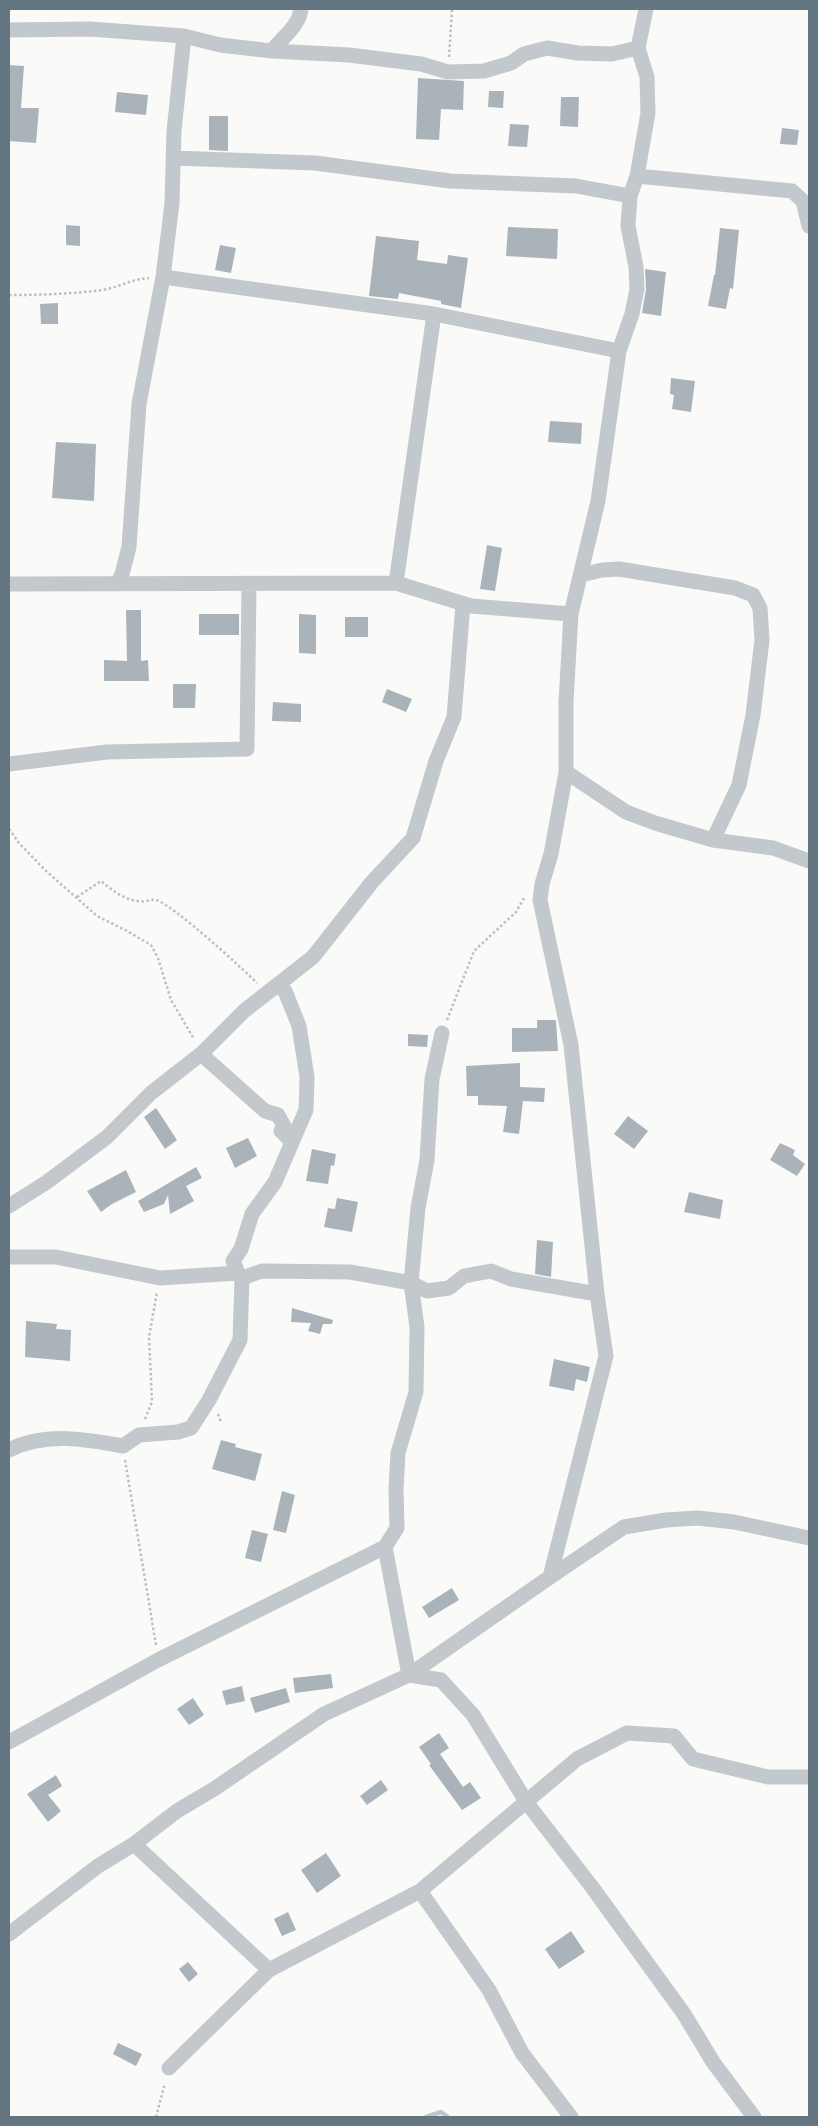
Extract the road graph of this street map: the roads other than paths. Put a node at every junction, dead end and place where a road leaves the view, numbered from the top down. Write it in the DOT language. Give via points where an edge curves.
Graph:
graph roads {
  1 [pos="301,9"];
  2 [pos="646,9"];
  3 [pos="9,30"];
  4 [pos="184,36"];
  5 [pos="638,48"];
  6 [pos="272,51"];
  7 [pos="173,158"];
  8 [pos="637,176"];
  9 [pos="630,196"];
  10 [pos="809,226"];
  11 [pos="162,277"];
  12 [pos="434,314"];
  13 [pos="619,351"];
  14 [pos="581,575"];
  15 [pos="396,583"];
  16 [pos="9,584"];
  17 [pos="117,584"];
  18 [pos="249,585"];
  19 [pos="462,604"];
  20 [pos="571,614"];
  21 [pos="9,764"];
  22 [pos="566,772"];
  23 [pos="713,840"];
  24 [pos="809,861"];
  25 [pos="278,986"];
  26 [pos="442,1033"];
  27 [pos="201,1054"];
  28 [pos="292,1142"];
  29 [pos="9,1206"];
  30 [pos="9,1257"];
  31 [pos="240,1276"];
  32 [pos="411,1283"];
  33 [pos="596,1294"];
  34 [pos="9,1450"];
  35 [pos="809,1538"];
  36 [pos="385,1547"];
  37 [pos="550,1577"];
  38 [pos="409,1675"];
  39 [pos="9,1742"];
  40 [pos="809,1776"];
  41 [pos="527,1803"];
  42 [pos="134,1844"];
  43 [pos="420,1891"];
  44 [pos="9,1934"];
  45 [pos="269,1970"];
  46 [pos="169,2068"];
  47 [pos="571,2117"];
  48 [pos="754,2117"];
  1 -- 6 [label="street" via="292,29"];
  2 -- 5 [label="street"];
  3 -- 4 [label="street" via="90,30"];
  4 -- 6 [label="street" via="220,45"];
  4 -- 7 [label="street"];
  5 -- 6 [label="street" via="612,54 547,48 484,71 448,72 412,63 349,55"];
  5 -- 8 [label="street" via="647,77 648,114"];
  7 -- 9 [label="street" via="315,163 450,181 576,186"];
  7 -- 11 [label="street" via="172,203"];
  8 -- 9 [label="street"];
  8 -- 10 [label="street" via="792,190 803,201"];
  9 -- 13 [label="street" via="628,226 637,289"];
  11 -- 12 [label="street"];
  11 -- 17 [label="street" via="140,404 129,547"];
  12 -- 13 [label="street"];
  12 -- 15 [label="street"];
  13 -- 14 [label="street" via="598,501"];
  14 -- 20 [label="street"];
  14 -- 23 [label="street" via="619,569 735,588 753,595 760,608 762,640 748,741 739,785"];
  15 -- 18 [label="street"];
  15 -- 19 [label="street"];
  16 -- 17 [label="street"];
  17 -- 18 [label="street"];
  18 -- 21 [label="street" via="247,749 108,752"];
  19 -- 20 [label="street"];
  19 -- 25 [label="street" via="454,716 436,761 413,838 372,882 313,957"];
  20 -- 22 [label="street"];
  22 -- 23 [label="street" via="626,812"];
  22 -- 33 [label="street" via="540,900 571,1044"];
  23 -- 24 [label="street" via="773,848"];
  25 -- 27 [label="street" via="244,1011"];
  25 -- 28 [label="street" via="285,991 299,1026 307,1077 306,1110"];
  26 -- 32 [label="street" via="432,1079 427,1160 418,1208"];
  27 -- 28 [label="street" via="265,1111 278,1115 284,1126 281,1131"];
  27 -- 29 [label="street" via="151,1093 107,1137 48,1182"];
  28 -- 31 [label="street" via="275,1182 252,1214 242,1249 233,1262"];
  30 -- 31 [label="street" via="56,1257 160,1278"];
  31 -- 32 [label="street" via="262,1271 350,1272"];
  31 -- 34 [label="street" via="240,1340 191,1428 139,1435 123,1446 67,1438 25,1441"];
  32 -- 33 [label="street" via="427,1291 449,1288 464,1276 490,1271 512,1279"];
  32 -- 36 [label="street" via="417,1327 416,1392 398,1454 397,1528"];
  33 -- 37 [label="street" via="606,1356"];
  35 -- 37 [label="street" via="734,1522 698,1518 666,1520 624,1527"];
  36 -- 38 [label="street"];
  36 -- 39 [label="street" via="158,1660"];
  37 -- 38 [label="street"];
  38 -- 41 [label="street" via="441,1680 473,1715"];
  38 -- 42 [label="street" via="324,1714 214,1789 177,1810"];
  40 -- 41 [label="street" via="768,1777 735,1770 693,1759 674,1736 628,1733 577,1758"];
  41 -- 43 [label="street"];
  41 -- 48 [label="street" via="684,2014 713,2062"];
  42 -- 44 [label="street" via="98,1866"];
  42 -- 45 [label="street"];
  43 -- 45 [label="street"];
  43 -- 47 [label="street" via="489,1990 522,2053"];
  45 -- 46 [label="street"];
}
